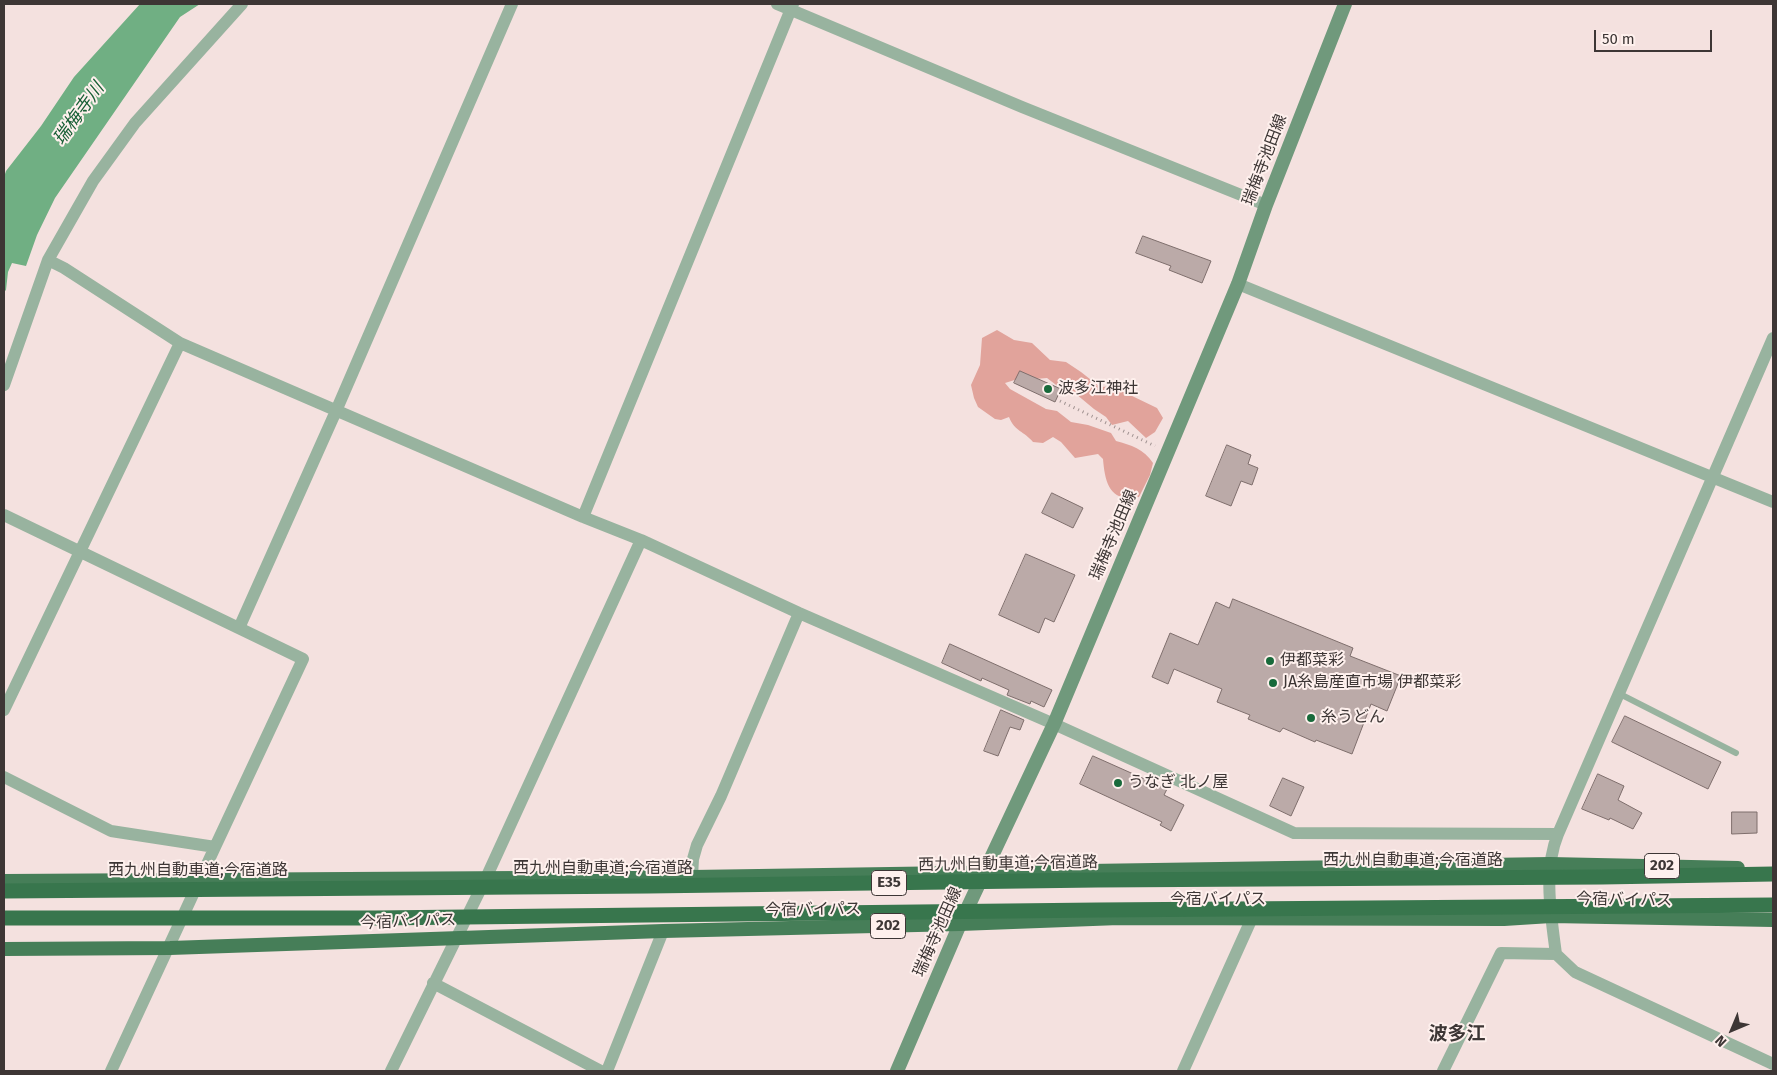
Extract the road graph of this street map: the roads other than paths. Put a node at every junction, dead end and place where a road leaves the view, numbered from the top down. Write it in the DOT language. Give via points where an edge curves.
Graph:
graph roads {
  1 [pos="242,4"];
  2 [pos="512,4"];
  3 [pos="777,4"];
  4 [pos="1345,4"];
  5 [pos="792,7"];
  6 [pos="1266,205"];
  7 [pos="48,260"];
  8 [pos="1238,284"];
  9 [pos="1773,338"];
  10 [pos="180,343"];
  11 [pos="4,385"];
  12 [pos="336,412"];
  13 [pos="1712,477"];
  14 [pos="1773,502"];
  15 [pos="4,515"];
  16 [pos="583,517"];
  17 [pos="640,540"];
  18 [pos="80,550"];
  19 [pos="799,613"];
  20 [pos="239,628"];
  21 [pos="1618,693"];
  22 [pos="4,710"];
  23 [pos="1054,724"];
  24 [pos="1736,753"];
  25 [pos="4,776"];
  26 [pos="1558,834"];
  27 [pos="215,847"];
  28 [pos="1550,864"];
  29 [pos="1773,868"];
  30 [pos="984,872"];
  31 [pos="1773,874"];
  32 [pos="692,877"];
  33 [pos="486,878"];
  34 [pos="200,879"];
  35 [pos="4,881"];
  36 [pos="4,891"];
  37 [pos="1773,905"];
  38 [pos="1551,916"];
  39 [pos="4,918"];
  40 [pos="1252,918"];
  41 [pos="1773,920"];
  42 [pos="960,924"];
  43 [pos="663,931"];
  44 [pos="457,938"];
  45 [pos="170,948"];
  46 [pos="4,949"];
  47 [pos="1556,954"];
  48 [pos="433,983"];
  49 [pos="1773,1064"];
  50 [pos="111,1071"];
  51 [pos="391,1071"];
  52 [pos="601,1071"];
  53 [pos="607,1071"];
  54 [pos="897,1071"];
  55 [pos="1184,1071"];
  56 [pos="1443,1071"];
  1 -- 7 [label="street" via="135,124 93,181"];
  2 -- 12 [label="street"];
  3 -- 5 [label="street"];
  4 -- 6 [label="main road, 瑞梅寺池田線"];
  5 -- 6 [label="street" via="1022,107"];
  5 -- 16 [label="street"];
  6 -- 8 [label="main road, 瑞梅寺池田線"];
  7 -- 10 [label="street"];
  7 -- 11 [label="street"];
  8 -- 13 [label="street"];
  8 -- 23 [label="main road, 瑞梅寺池田線"];
  9 -- 13 [label="street"];
  10 -- 12 [label="street"];
  10 -- 18 [label="street"];
  12 -- 16 [label="street"];
  12 -- 20 [label="street"];
  13 -- 14 [label="street"];
  13 -- 21 [label="street"];
  15 -- 18 [label="street"];
  16 -- 17 [label="street"];
  17 -- 19 [label="street"];
  17 -- 33 [label="street"];
  18 -- 20 [label="street"];
  18 -- 22 [label="street"];
  19 -- 23 [label="street"];
  19 -- 32 [label="street" via="697,845"];
  20 -- 27 [label="street" via="303,659"];
  21 -- 24 [label="lane"];
  21 -- 26 [label="street"];
  23 -- 26 [label="street" via="1294,833"];
  23 -- 30 [label="main road, 瑞梅寺池田線"];
  25 -- 27 [label="street" via="112,831"];
  26 -- 28 [label="street"];
  27 -- 34 [label="street"];
  28 -- 29 [label="highway, 今宿バイパス / 202"];
  28 -- 30 [label="highway, 今宿バイパス / 202"];
  28 -- 38 [label="street"];
  30 -- 32 [label="highway, 今宿バイパス / 202"];
  30 -- 42 [label="main road, 瑞梅寺池田線"];
  31 -- 36 [label="highway, 西九州自動車道;今宿道路 / E35"];
  32 -- 33 [label="highway, 今宿バイパス / 202"];
  33 -- 34 [label="highway, 今宿バイパス / 202"];
  33 -- 44 [label="street"];
  34 -- 35 [label="highway, 今宿バイパス / 202"];
  34 -- 45 [label="street"];
  37 -- 39 [label="highway, E35" via="375,918"];
  38 -- 40 [label="highway, 今宿バイパス / 202" via="1504,919"];
  38 -- 41 [label="highway, 今宿バイパス / 202"];
  38 -- 47 [label="street"];
  40 -- 42 [label="highway, 今宿バイパス / 202" via="1119,918"];
  40 -- 55 [label="street"];
  42 -- 43 [label="highway, 今宿バイパス / 202"];
  42 -- 54 [label="main road, 瑞梅寺池田線"];
  43 -- 44 [label="highway, 今宿バイパス / 202"];
  43 -- 53 [label="street"];
  44 -- 45 [label="highway, 今宿バイパス / 202"];
  44 -- 48 [label="street"];
  45 -- 46 [label="highway, 今宿バイパス / 202"];
  45 -- 50 [label="street"];
  47 -- 49 [label="street" via="1575,972"];
  47 -- 56 [label="street" via="1501,953"];
  48 -- 51 [label="street"];
  48 -- 52 [label="street"];
}
